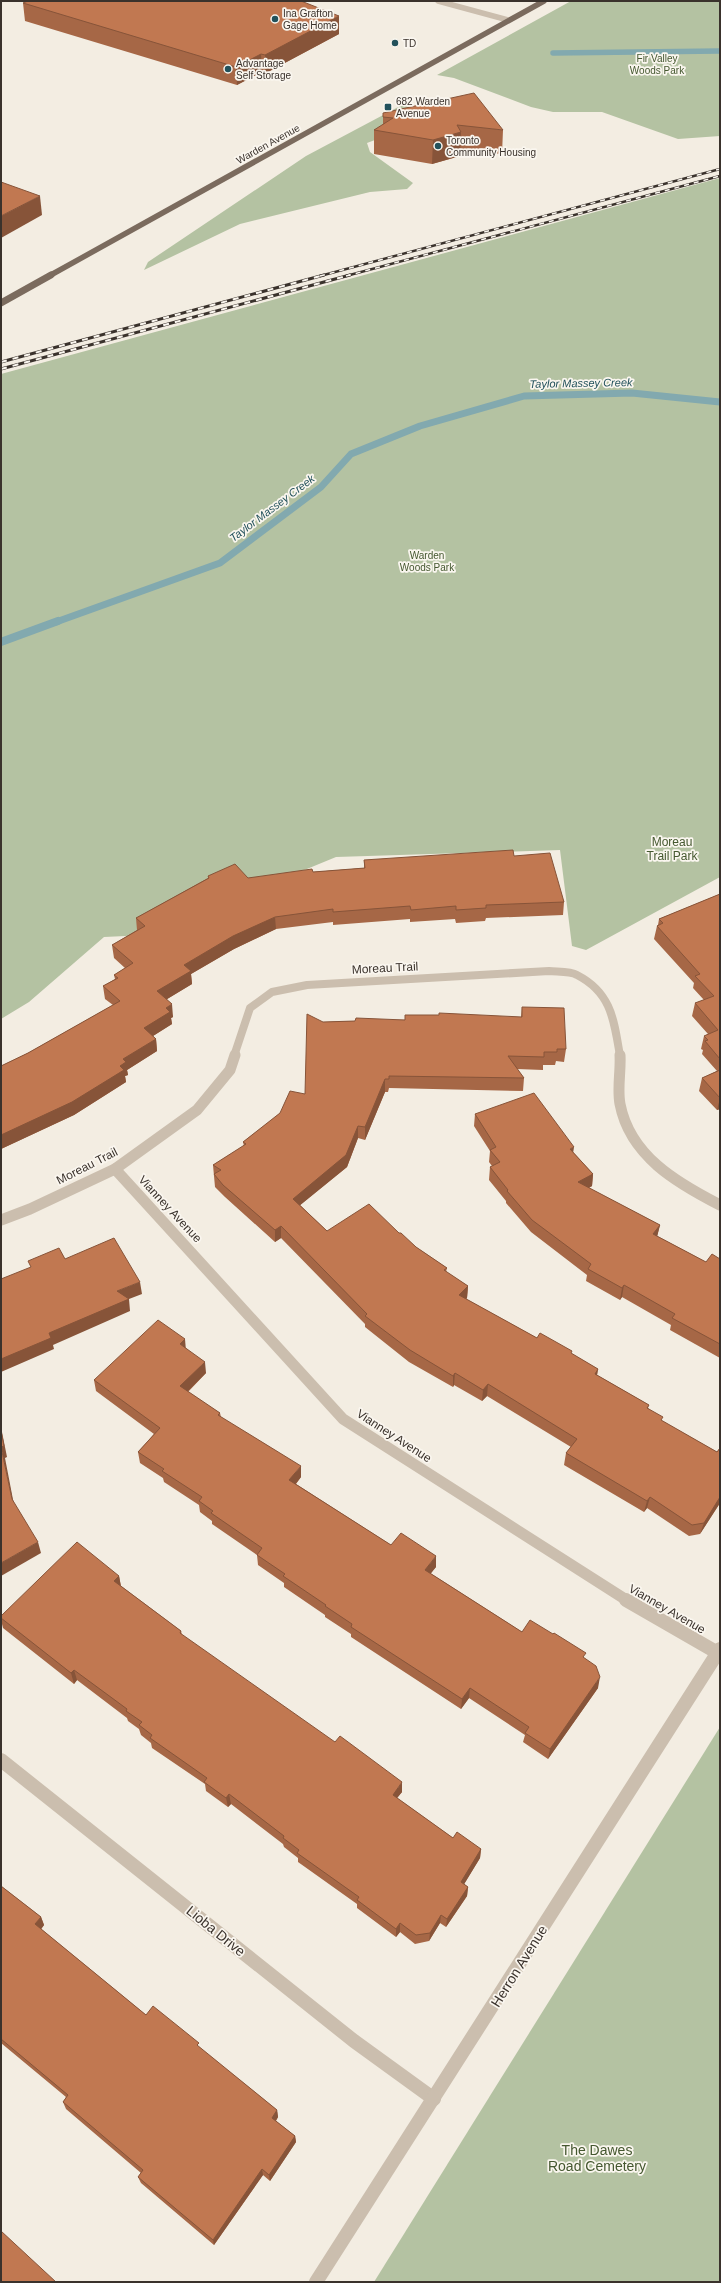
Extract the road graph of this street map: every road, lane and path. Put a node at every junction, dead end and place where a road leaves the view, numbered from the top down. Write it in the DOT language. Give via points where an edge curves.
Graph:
graph roads {
  1 [pos="438,1"];
  2 [pos="544,1"];
  3 [pos="508,20"];
  4 [pos="1,303"];
  5 [pos="115,1169"];
  6 [pos="720,1206"];
  7 [pos="1,1220"];
  8 [pos="719,1651"];
  9 [pos="1,1760"];
  10 [pos="434,2099"];
  11 [pos="316,2282"];
  1 -- 3 [label="street"];
  2 -- 3 [label="main road, Warden Avenue"];
  3 -- 4 [label="main road, Warden Avenue"];
  5 -- 6 [label="street, Moreau Trail" via="197,1110 230,1070 250,1008 272,992 307,986 549,971 576,974 602,993 613,1015 620,1057 620,1104 631,1136 652,1162 688,1189"];
  5 -- 7 [label="street, Moreau Trail"];
  5 -- 8 [label="street, Vianney Avenue" via="343,1418 650,1615"];
  8 -- 10 [label="street, Herron Avenue"];
  9 -- 10 [label="street, Lioba Drive" via="354,2041"];
  10 -- 11 [label="street, Herron Avenue"];
}
